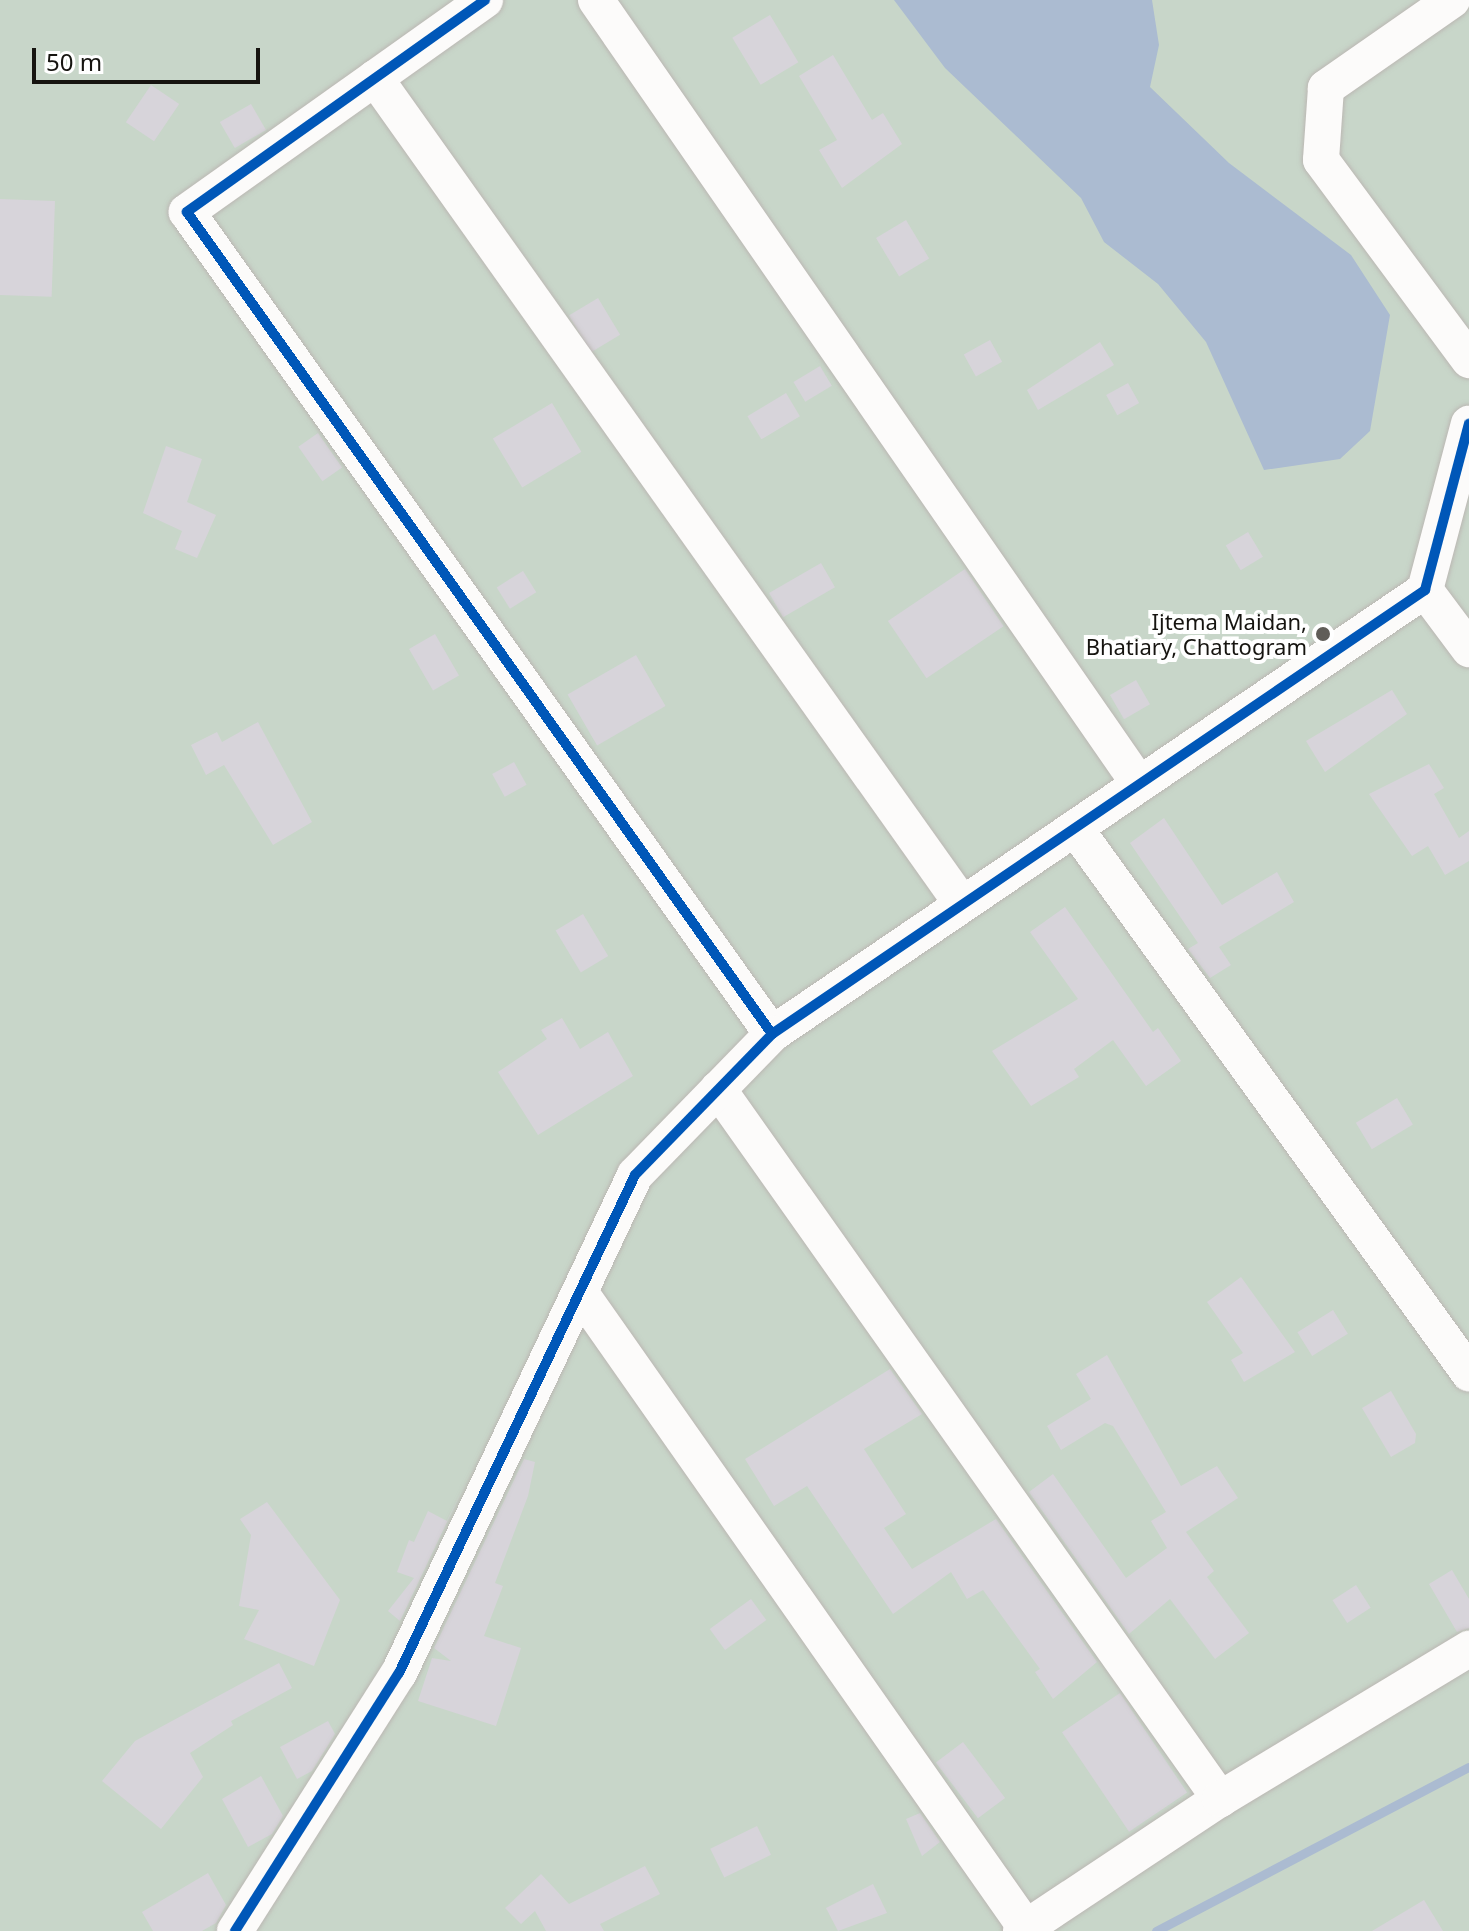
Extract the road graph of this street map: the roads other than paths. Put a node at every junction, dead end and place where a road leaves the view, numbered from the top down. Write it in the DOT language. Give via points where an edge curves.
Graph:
graph roads {
  1 [pos="485,0"];
  2 [pos="596,0"];
  3 [pos="1452,0"];
  4 [pos="375,78"];
  5 [pos="1469,360"];
  6 [pos="1469,424"];
  7 [pos="1425,590"];
  8 [pos="1469,649"];
  9 [pos="1139,784"];
  10 [pos="1075,828"];
  11 [pos="962,904"];
  12 [pos="772,1034"];
  13 [pos="718,1089"];
  14 [pos="580,1292"];
  15 [pos="1469,1373"];
  16 [pos="1469,1649"];
  17 [pos="1220,1799"];
  18 [pos="1024,1930"];
  19 [pos="235,1931"];
  1 -- 4 [label="street"];
  2 -- 9 [label="street"];
  3 -- 5 [label="street" via="1326,88 1321,160"];
  4 -- 11 [label="street"];
  4 -- 12 [label="street" via="187,212"];
  6 -- 7 [label="street"];
  7 -- 8 [label="street"];
  7 -- 9 [label="street"];
  9 -- 10 [label="street"];
  10 -- 11 [label="street"];
  10 -- 15 [label="street"];
  11 -- 12 [label="street"];
  12 -- 13 [label="street"];
  13 -- 14 [label="street" via="635,1175"];
  13 -- 17 [label="street"];
  14 -- 18 [label="street"];
  14 -- 19 [label="street" via="399,1673"];
  16 -- 17 [label="street"];
  17 -- 18 [label="street"];
}
